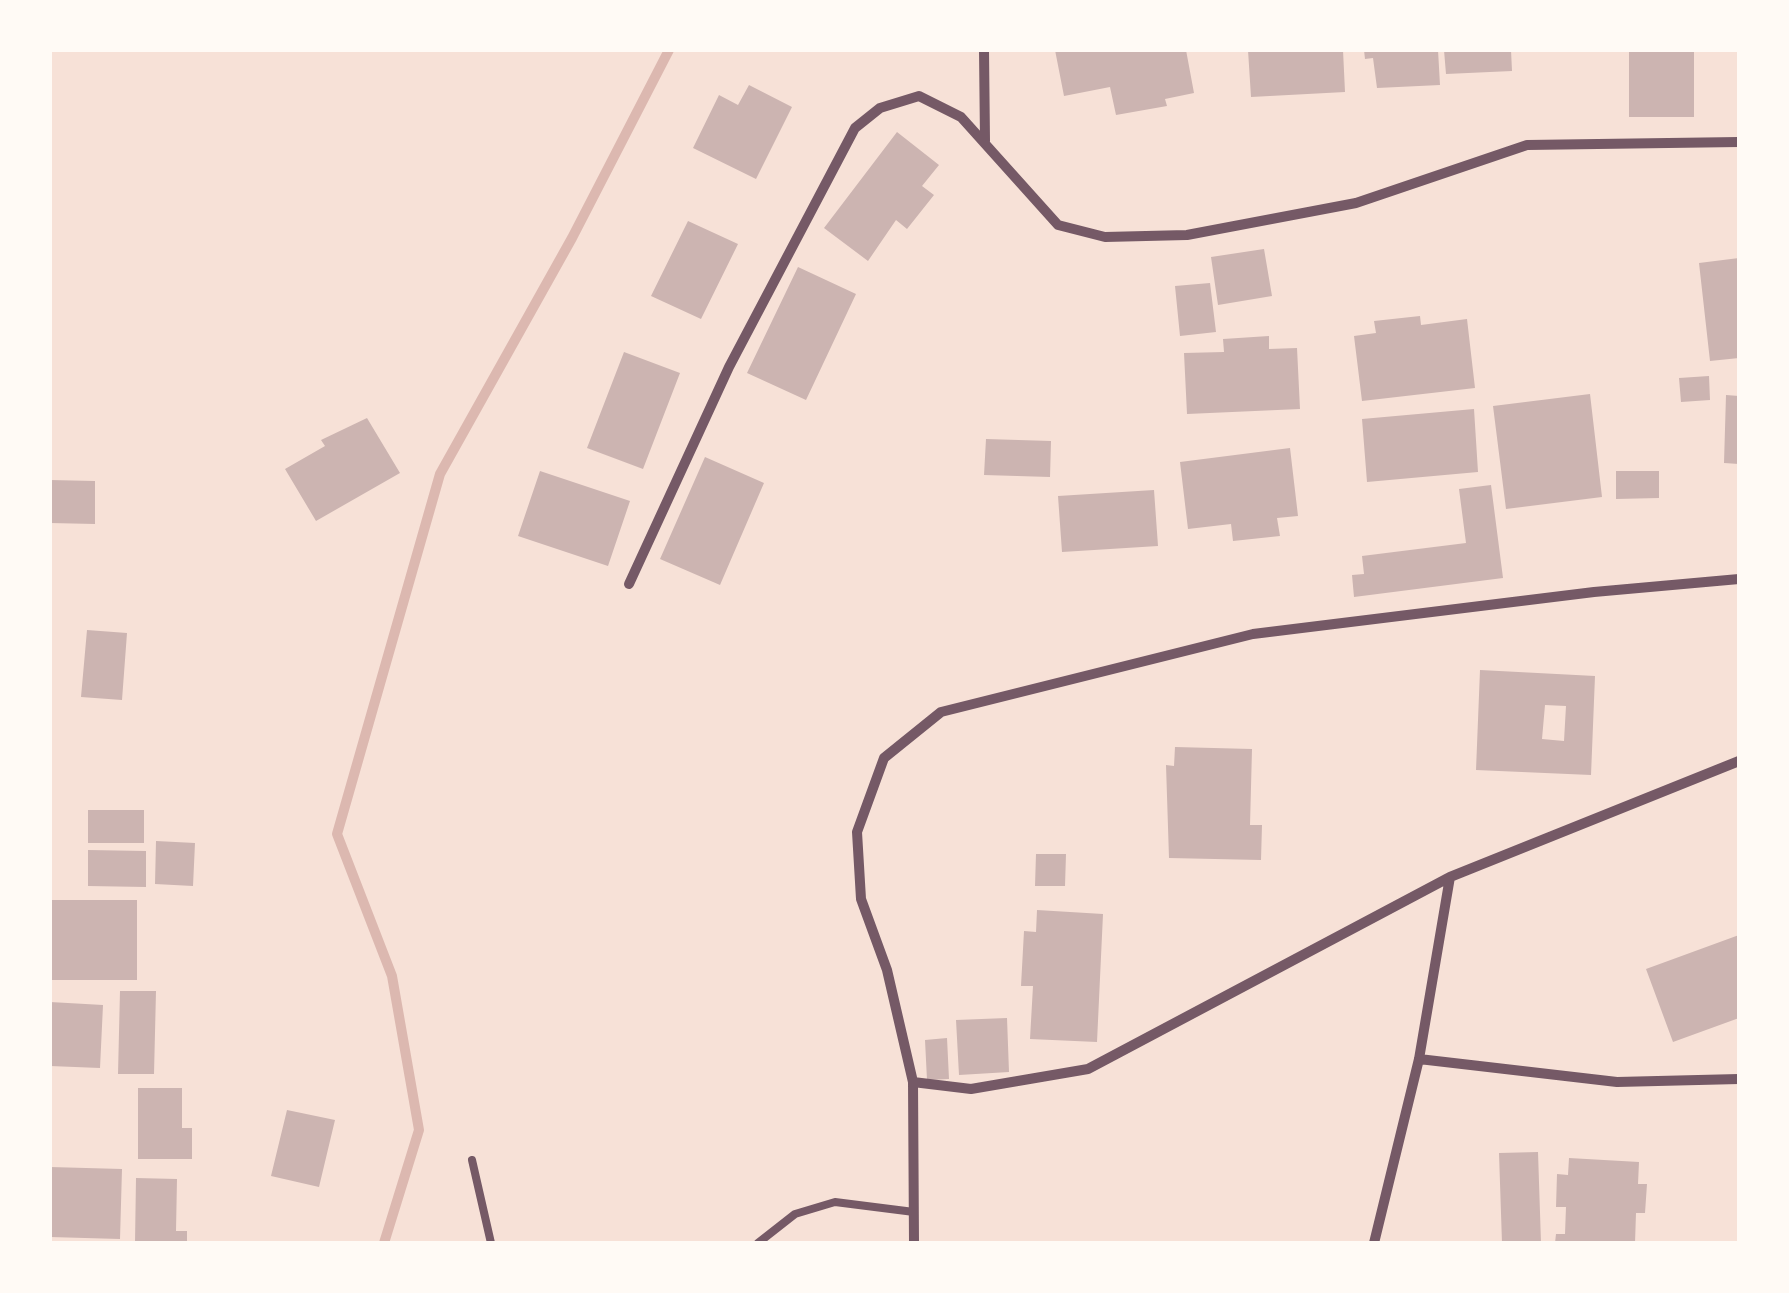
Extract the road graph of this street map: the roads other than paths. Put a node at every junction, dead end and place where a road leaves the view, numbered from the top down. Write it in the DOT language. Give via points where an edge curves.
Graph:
graph roads {
  1 [pos="984,50"];
  2 [pos="985,140"];
  3 [pos="1739,142"];
  4 [pos="1739,579"];
  5 [pos="629,584"];
  6 [pos="1739,761"];
  7 [pos="1450,877"];
  8 [pos="1419,1059"];
  9 [pos="1739,1079"];
  10 [pos="913,1082"];
  11 [pos="472,1160"];
  12 [pos="914,1212"];
  13 [pos="491,1243"];
  14 [pos="758,1243"];
  15 [pos="914,1243"];
  16 [pos="1374,1243"];
  1 -- 2 [label="street"];
  2 -- 3 [label="street" via="1058,226 1105,237 1187,234 1356,204 1527,145"];
  2 -- 5 [label="street" via="960,117 919,96 880,108 855,128 729,367"];
  4 -- 10 [label="street" via="1253,634 941,712 884,758 857,832 861,898 888,970"];
  6 -- 7 [label="street"];
  7 -- 8 [label="street"];
  7 -- 10 [label="street" via="1088,1069 971,1089"];
  8 -- 9 [label="street" via="1617,1082"];
  8 -- 16 [label="street"];
  10 -- 12 [label="street"];
  11 -- 13 [label="lane"];
  12 -- 14 [label="lane" via="835,1202 795,1214"];
  12 -- 15 [label="street"];
}
